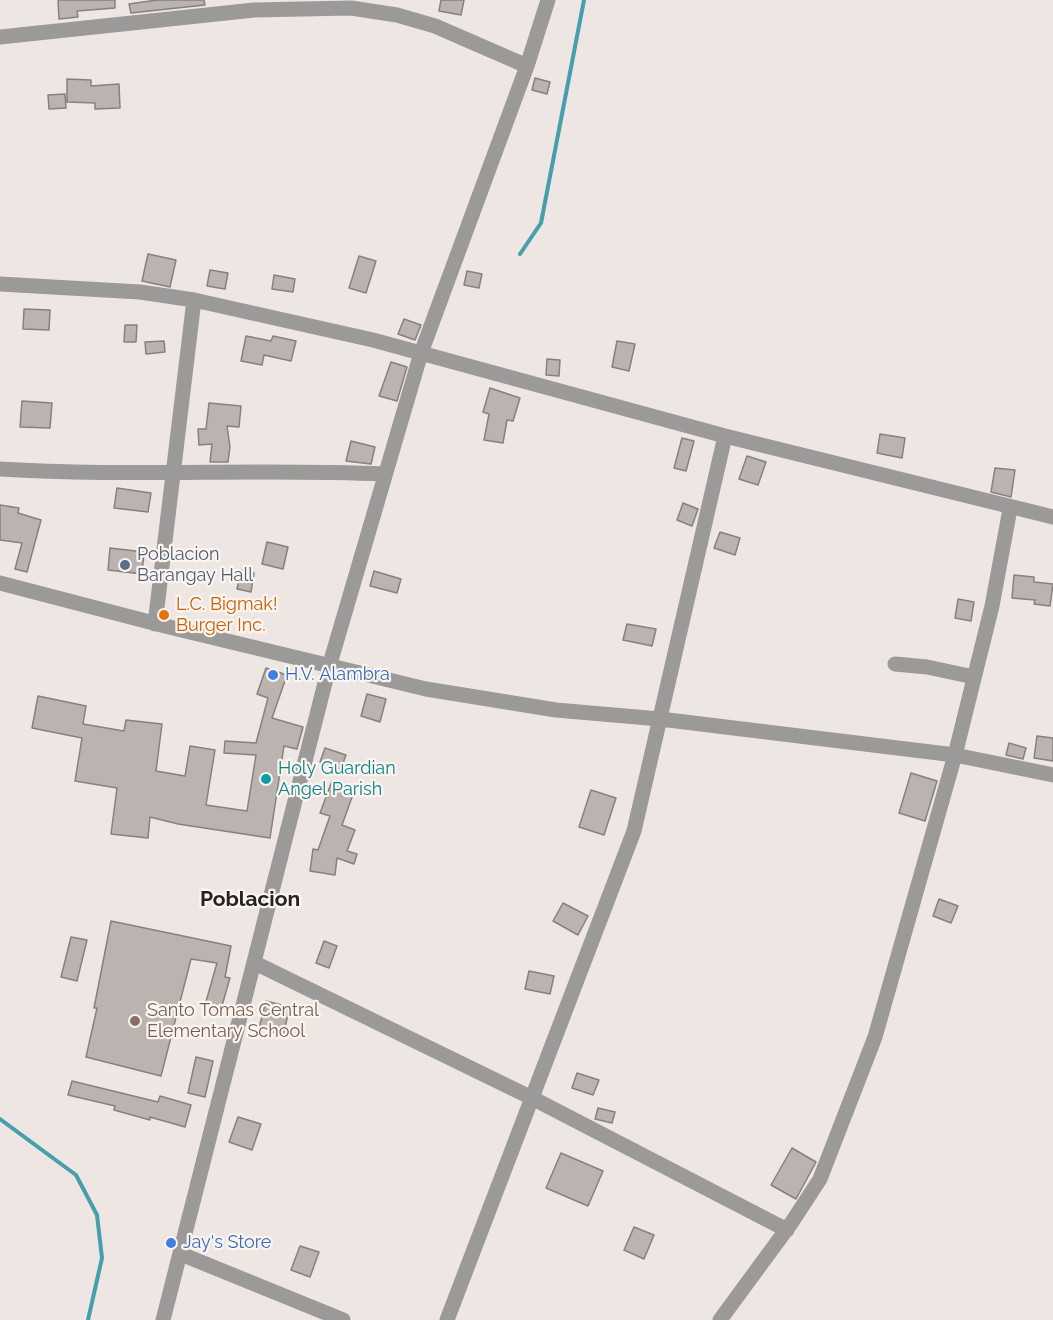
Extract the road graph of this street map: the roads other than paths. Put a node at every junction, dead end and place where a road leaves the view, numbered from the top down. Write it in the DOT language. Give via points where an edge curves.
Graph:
graph roads {
  1 [pos="548,0"];
  2 [pos="0,37"];
  3 [pos="527,66"];
  4 [pos="0,284"];
  5 [pos="194,300"];
  6 [pos="421,353"];
  7 [pos="725,436"];
  8 [pos="0,470"];
  9 [pos="173,472"];
  10 [pos="385,474"];
  11 [pos="1010,509"];
  12 [pos="1053,517"];
  13 [pos="0,585"];
  14 [pos="155,624"];
  15 [pos="895,664"];
  16 [pos="329,667"];
  17 [pos="975,677"];
  18 [pos="660,719"];
  19 [pos="955,755"];
  20 [pos="1053,775"];
  21 [pos="255,963"];
  22 [pos="532,1098"];
  23 [pos="787,1230"];
  24 [pos="181,1254"];
  25 [pos="163,1320"];
  26 [pos="343,1320"];
  27 [pos="447,1320"];
  28 [pos="720,1320"];
  1 -- 3 [label="street"];
  2 -- 3 [label="street" via="254,10 351,8 435,26"];
  3 -- 6 [label="street"];
  4 -- 5 [label="street" via="140,292"];
  5 -- 6 [label="street"];
  5 -- 9 [label="street"];
  6 -- 7 [label="street"];
  6 -- 10 [label="street"];
  7 -- 11 [label="street"];
  7 -- 18 [label="street"];
  8 -- 9 [label="street" via="67,474"];
  9 -- 10 [label="street"];
  9 -- 14 [label="street"];
  10 -- 16 [label="street"];
  11 -- 12 [label="street"];
  11 -- 17 [label="street"];
  13 -- 14 [label="street"];
  14 -- 16 [label="street"];
  15 -- 17 [label="street"];
  16 -- 18 [label="street" via="426,689 555,710"];
  16 -- 21 [label="street"];
  17 -- 19 [label="street"];
  18 -- 19 [label="street"];
  18 -- 22 [label="street" via="634,831"];
  19 -- 20 [label="street"];
  19 -- 23 [label="street" via="875,1037 826,1165"];
  21 -- 22 [label="street"];
  21 -- 24 [label="street"];
  22 -- 23 [label="street"];
  22 -- 27 [label="street"];
  23 -- 28 [label="street"];
  24 -- 25 [label="street"];
  24 -- 26 [label="street"];
}
